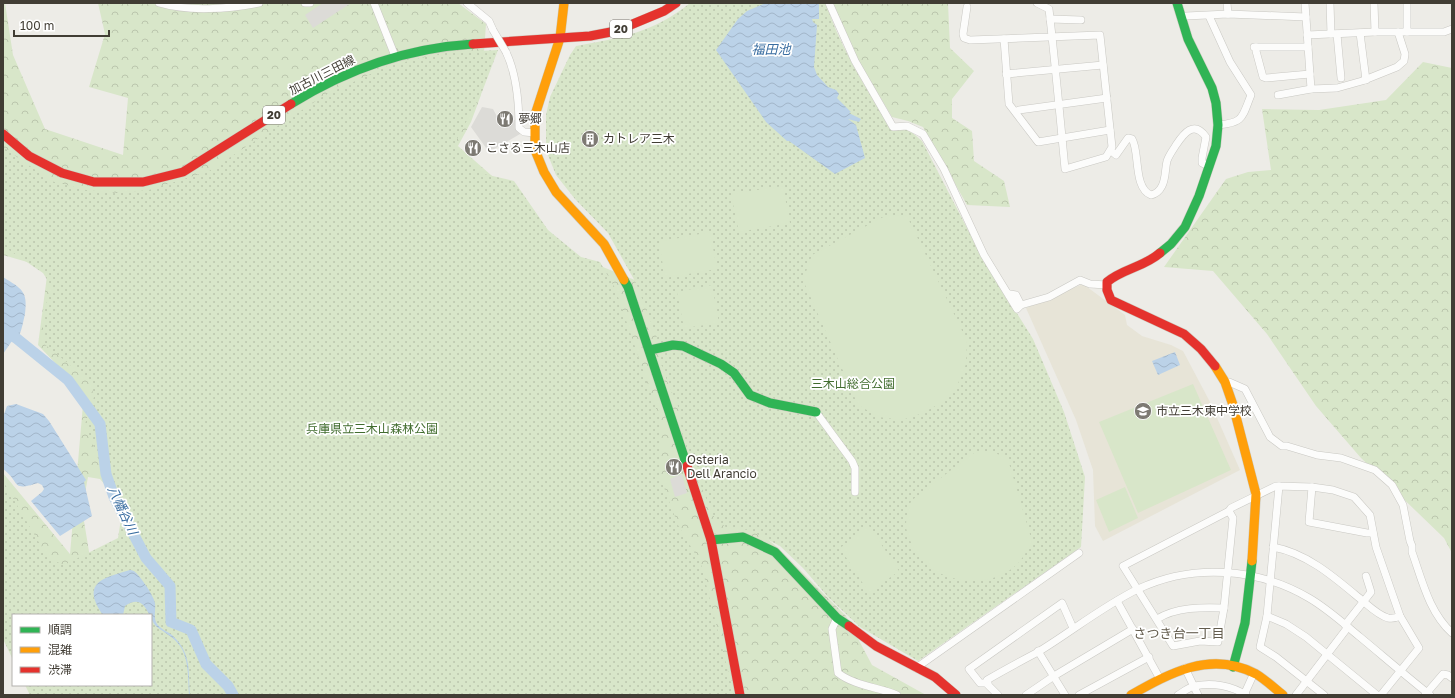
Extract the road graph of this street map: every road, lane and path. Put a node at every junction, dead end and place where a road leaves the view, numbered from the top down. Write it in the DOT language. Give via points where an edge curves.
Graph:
graph roads {
  1 [pos="159,3"];
  2 [pos="259,3"];
  3 [pos="305,3"];
  4 [pos="310,3"];
  5 [pos="374,3"];
  6 [pos="467,3"];
  7 [pos="564,3"];
  8 [pos="676,3"];
  9 [pos="829,3"];
  10 [pos="1037,3"];
  11 [pos="1177,3"];
  12 [pos="1227,3"];
  13 [pos="1305,3"];
  14 [pos="1330,3"];
  15 [pos="1374,3"];
  16 [pos="1407,3"];
  17 [pos="967,8"];
  18 [pos="1228,14"];
  19 [pos="1208,16"];
  20 [pos="1306,17"];
  21 [pos="1181,18"];
  22 [pos="1050,19"];
  23 [pos="1081,20"];
  24 [pos="1452,29"];
  25 [pos="1375,32"];
  26 [pos="1398,32"];
  27 [pos="1407,32"];
  28 [pos="1360,33"];
  29 [pos="1334,34"];
  30 [pos="1308,35"];
  31 [pos="1052,37"];
  32 [pos="560,38"];
  33 [pos="1004,39"];
  34 [pos="1308,47"];
  35 [pos="395,56"];
  36 [pos="1103,65"];
  37 [pos="1055,70"];
  38 [pos="1006,74"];
  39 [pos="1310,74"];
  40 [pos="1341,78"];
  41 [pos="1366,80"];
  42 [pos="1311,89"];
  43 [pos="1278,95"];
  44 [pos="1107,98"];
  45 [pos="1058,104"];
  46 [pos="1016,112"];
  47 [pos="1218,125"];
  48 [pos="1110,130"];
  49 [pos="535,133"];
  50 [pos="3,134"];
  51 [pos="1062,138"];
  52 [pos="1111,151"];
  53 [pos="1209,166"];
  54 [pos="1107,285"];
  55 [pos="650,350"];
  56 [pos="1225,382"];
  57 [pos="816,412"];
  58 [pos="1279,486"];
  59 [pos="1312,487"];
  60 [pos="855,492"];
  61 [pos="1256,496"];
  62 [pos="1229,511"];
  63 [pos="1373,533"];
  64 [pos="711,540"];
  65 [pos="1273,547"];
  66 [pos="1078,553"];
  67 [pos="1228,573"];
  68 [pos="1251,575"];
  69 [pos="1366,576"];
  70 [pos="1270,581"];
  71 [pos="1137,590"];
  72 [pos="1117,601"];
  73 [pos="1364,601"];
  74 [pos="1224,608"];
  75 [pos="1267,616"];
  76 [pos="1400,616"];
  77 [pos="837,618"];
  78 [pos="1157,619"];
  79 [pos="1346,626"];
  80 [pos="1073,628"];
  81 [pos="1133,629"];
  82 [pos="1452,633"];
  83 [pos="1038,651"];
  84 [pos="1327,654"];
  85 [pos="1149,657"];
  86 [pos="1233,667"];
  87 [pos="916,668"];
  88 [pos="1185,668"];
  89 [pos="1400,671"];
  90 [pos="1254,673"];
  91 [pos="1054,676"];
  92 [pos="1452,678"];
  93 [pos="1160,679"];
  94 [pos="1307,681"];
  95 [pos="988,683"];
  96 [pos="1194,686"];
  97 [pos="1245,694"];
  98 [pos="1427,694"];
  99 [pos="740,695"];
  100 [pos="897,695"];
  101 [pos="956,695"];
  102 [pos="998,695"];
  103 [pos="1026,695"];
  104 [pos="1065,695"];
  105 [pos="1079,695"];
  106 [pos="1131,695"];
  107 [pos="1178,695"];
  108 [pos="1198,695"];
  109 [pos="1283,695"];
  110 [pos="1296,695"];
  111 [pos="1324,695"];
  112 [pos="1377,695"];
  113 [pos="1381,695"];
  1 -- 2 [label="street" via="220,8"];
  3 -- 4 [label="street"];
  5 -- 35 [label="street"];
  6 -- 49 [label="street, bridge" via="489,21 511,63 519,107 519,128 524,132"];
  7 -- 32 [label="street"];
  8 -- 32 [label="street, 加古川三田線 / 20" via="652,17 616,31"];
  9 -- 54 [label="street" via="855,61 893,127 907,126 923,134 944,169 984,255 1017,309 1021,305 1049,297 1080,280 1090,284"];
  10 -- 22 [label="street" via="1049,9"];
  11 -- 21 [label="street"];
  12 -- 18 [label="street"];
  13 -- 20 [label="street"];
  14 -- 29 [label="street"];
  15 -- 25 [label="street"];
  16 -- 27 [label="street"];
  17 -- 33 [label="street" via="964,38"];
  18 -- 19 [label="street"];
  18 -- 20 [label="street"];
  19 -- 21 [label="street"];
  19 -- 47 [label="street" via="1230,62 1251,95 1241,119 1234,123"];
  20 -- 30 [label="street"];
  21 -- 47 [label="street" via="1188,39 1212,88"];
  22 -- 23 [label="street"];
  22 -- 31 [label="street"];
  24 -- 27 [label="street" via="1444,32"];
  25 -- 26 [label="street"];
  25 -- 28 [label="street"];
  26 -- 27 [label="street"];
  26 -- 41 [label="street" via="1406,54 1404,61 1397,67"];
  28 -- 29 [label="street"];
  28 -- 41 [label="street"];
  29 -- 30 [label="street"];
  29 -- 40 [label="street"];
  30 -- 34 [label="street"];
  31 -- 33 [label="street"];
  31 -- 36 [label="street" via="1100,35"];
  31 -- 37 [label="street"];
  32 -- 35 [label="street, 加古川三田線 / 20" via="452,45"];
  32 -- 49 [label="street" via="535,115"];
  33 -- 38 [label="street"];
  34 -- 39 [label="street"];
  34 -- 39 [label="street" via="1255,47 1263,77"];
  35 -- 50 [label="street, 加古川三田線 / 20" via="313,90 183,172 144,182 94,182 62,173 29,156"];
  36 -- 37 [label="street"];
  36 -- 44 [label="street"];
  37 -- 38 [label="street"];
  37 -- 45 [label="street"];
  38 -- 46 [label="street" via="1009,104"];
  39 -- 42 [label="street"];
  41 -- 42 [label="street" via="1337,88"];
  42 -- 43 [label="street"];
  44 -- 45 [label="street"];
  44 -- 48 [label="street"];
  45 -- 46 [label="street"];
  45 -- 51 [label="street"];
  46 -- 51 [label="street" via="1038,142"];
  47 -- 53 [label="street" via="1216,146"];
  48 -- 51 [label="street"];
  48 -- 52 [label="street"];
  49 -- 55 [label="street" via="536,150 544,172 556,192 604,244 628,287"];
  51 -- 52 [label="street" via="1065,169 1106,158"];
  52 -- 53 [label="street" via="1116,155 1128,138 1132,139 1144,191 1151,195 1162,187 1169,156 1188,130 1195,129 1206,137 1202,163"];
  53 -- 54 [label="street" via="1185,227 1171,244 1141,266 1113,277"];
  54 -- 56 [label="street" via="1111,300 1184,334 1201,349"];
  55 -- 57 [label="street" via="673,345 683,346 734,373 750,395 770,403"];
  55 -- 64 [label="street"];
  56 -- 61 [label="street"];
  56 -- 82 [label="street" via="1245,389 1270,437 1282,446 1341,458 1375,470 1392,486 1403,505 1412,552 1428,599"];
  57 -- 60 [label="street" via="852,461 855,468"];
  58 -- 59 [label="street"];
  58 -- 61 [label="street"];
  58 -- 65 [label="street"];
  59 -- 63 [label="street" via="1333,490 1354,498 1370,515"];
  59 -- 63 [label="street" via="1309,522"];
  61 -- 62 [label="street"];
  61 -- 68 [label="street"];
  62 -- 67 [label="street" via="1233,518"];
  62 -- 71 [label="street" via="1123,566"];
  63 -- 76 [label="street"];
  64 -- 77 [label="street" via="743,537 775,552"];
  64 -- 99 [label="street"];
  65 -- 70 [label="street"];
  65 -- 73 [label="street" via="1281,548 1313,563"];
  66 -- 87 [label="street"];
  67 -- 68 [label="street"];
  67 -- 71 [label="street" via="1192,573 1172,577"];
  67 -- 74 [label="street"];
  68 -- 70 [label="street"];
  68 -- 86 [label="street" via="1245,622"];
  69 -- 73 [label="street" via="1372,592"];
  70 -- 75 [label="street"];
  70 -- 79 [label="street" via="1310,599"];
  71 -- 72 [label="street"];
  71 -- 78 [label="street"];
  72 -- 80 [label="street"];
  72 -- 81 [label="street"];
  73 -- 76 [label="street" via="1378,613 1389,618"];
  73 -- 79 [label="street"];
  74 -- 78 [label="street" via="1184,609"];
  74 -- 78 [label="street" via="1218,642 1200,641 1174,646"];
  75 -- 84 [label="street" via="1306,636"];
  75 -- 94 [label="street" via="1260,647"];
  76 -- 89 [label="street" via="1419,648"];
  77 -- 87 [label="street" via="876,646"];
  77 -- 100 [label="street" via="832,629 838,673 846,679"];
  79 -- 84 [label="street"];
  79 -- 89 [label="street"];
  80 -- 83 [label="street"];
  80 -- 95 [label="street" via="1062,603 969,669 980,683"];
  81 -- 85 [label="street"];
  81 -- 91 [label="street"];
  83 -- 91 [label="street"];
  83 -- 95 [label="street" via="987,680"];
  84 -- 94 [label="street"];
  84 -- 112 [label="street"];
  85 -- 93 [label="street"];
  85 -- 105 [label="street"];
  86 -- 88 [label="street" via="1210,664"];
  86 -- 90 [label="street"];
  87 -- 101 [label="street" via="935,677"];
  88 -- 93 [label="street"];
  88 -- 96 [label="street"];
  89 -- 98 [label="street"];
  89 -- 113 [label="street"];
  90 -- 97 [label="street"];
  90 -- 109 [label="street"];
  91 -- 103 [label="street"];
  91 -- 104 [label="street"];
  92 -- 98 [label="street" via="1442,674"];
  93 -- 106 [label="street"];
  94 -- 110 [label="street"];
  94 -- 111 [label="street"];
  95 -- 102 [label="street"];
  96 -- 97 [label="street" via="1218,685"];
  96 -- 107 [label="street"];
  96 -- 108 [label="street"];
}
